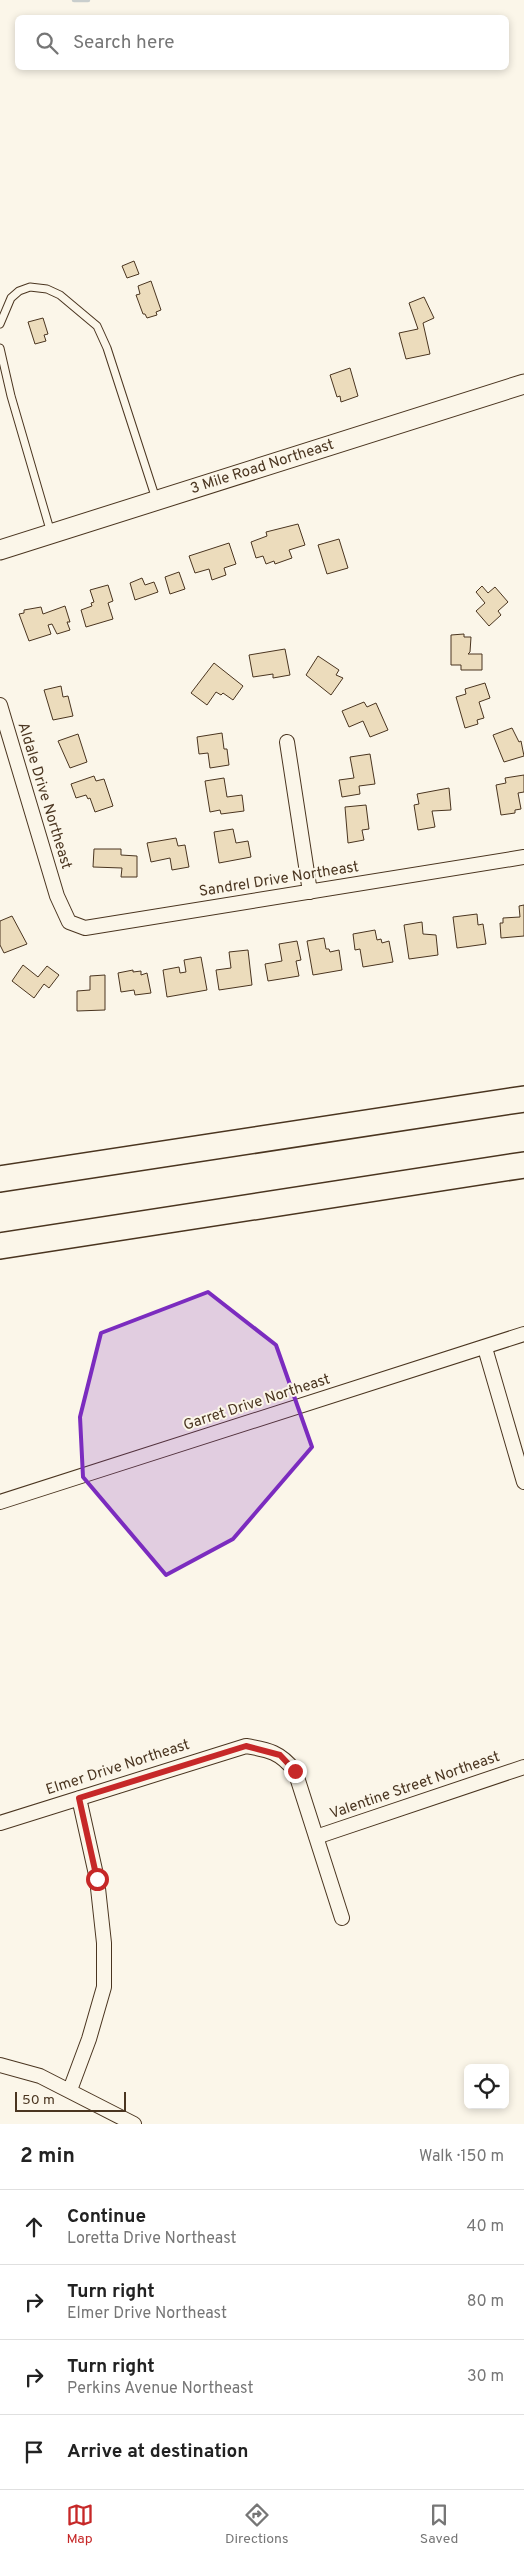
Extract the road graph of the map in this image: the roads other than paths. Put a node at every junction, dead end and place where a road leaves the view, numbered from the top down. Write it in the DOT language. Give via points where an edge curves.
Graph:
graph roads {
  1 [pos="0,324"];
  2 [pos="0,348"];
  3 [pos="524,384"];
  4 [pos="157,501"];
  5 [pos="51,534"];
  6 [pos="0,550"];
  7 [pos="0,705"];
  8 [pos="287,742"];
  9 [pos="524,858"];
  10 [pos="310,892"];
  11 [pos="57,896"];
  12 [pos="524,1099"];
  13 [pos="524,1165"];
  14 [pos="0,1179"];
  15 [pos="0,1246"];
  16 [pos="524,1334"];
  17 [pos="485,1348"];
  18 [pos="524,1482"];
  19 [pos="0,1502"];
  20 [pos="524,1767"];
  21 [pos="79,1798"];
  22 [pos="0,1823"];
  23 [pos="316,1836"];
  24 [pos="342,1918"];
  25 [pos="0,2065"];
  26 [pos="70,2090"];
  27 [pos="134,2124"];
  1 -- 4 [label="lane" via="11,298 19,291 40,287 60,295 97,326"];
  2 -- 5 [label="lane"];
  3 -- 4 [label="main road, 3 Mile Road Northeast"];
  4 -- 5 [label="main road, 3 Mile Road Northeast"];
  5 -- 6 [label="main road, 3 Mile Road Northeast"];
  7 -- 11 [label="street, Aldale Drive Northeast"];
  8 -- 10 [label="street"];
  9 -- 10 [label="street, Sandrel Drive Northeast"];
  10 -- 11 [label="street, Sandrel Drive Northeast" via="85,928 69,922"];
  12 -- 14 [label="highway"];
  13 -- 15 [label="highway"];
  16 -- 17 [label="street, Garret Drive Northeast"];
  17 -- 18 [label="street"];
  17 -- 19 [label="street, Garret Drive Northeast"];
  20 -- 23 [label="street, Valentine Street Northeast"];
  21 -- 22 [label="street, Elmer Drive Northeast"];
  21 -- 23 [label="street, Elmer Drive Northeast" via="246,1746 268,1750 286,1760 295,1771"];
  21 -- 26 [label="street" via="97,1879 104,1943 104,1987"];
  23 -- 24 [label="street"];
  25 -- 26 [label="street" via="40,2076"];
  26 -- 27 [label="street"];
}
